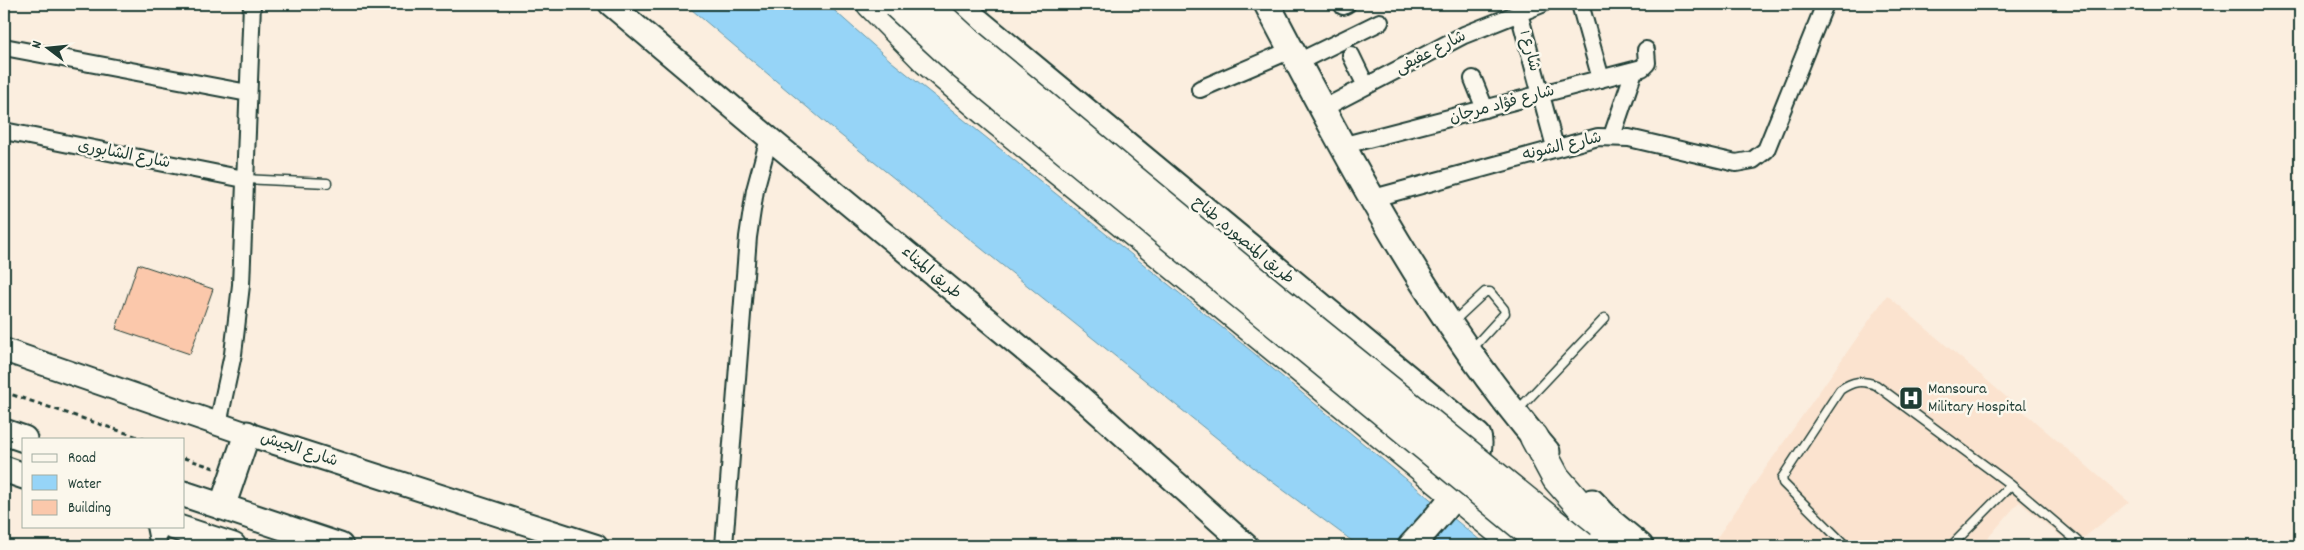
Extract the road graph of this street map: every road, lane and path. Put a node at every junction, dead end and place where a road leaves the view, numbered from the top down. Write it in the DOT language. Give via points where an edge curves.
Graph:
graph roads {
  1 [pos="252,4"];
  2 [pos="610,4"];
  3 [pos="871,4"];
  4 [pos="896,4"];
  5 [pos="927,4"];
  6 [pos="957,4"];
  7 [pos="1269,4"];
  8 [pos="1542,4"];
  9 [pos="1580,4"];
  10 [pos="1825,4"];
  11 [pos="1519,13"];
  12 [pos="1380,22"];
  13 [pos="4,48"];
  14 [pos="1646,50"];
  15 [pos="1351,55"];
  16 [pos="1294,56"];
  17 [pos="1634,71"];
  18 [pos="1473,79"];
  19 [pos="1601,79"];
  20 [pos="1366,86"];
  21 [pos="1200,89"];
  22 [pos="248,93"];
  23 [pos="1540,95"];
  24 [pos="1322,109"];
  25 [pos="1485,109"];
  26 [pos="4,131"];
  27 [pos="1612,136"];
  28 [pos="769,138"];
  29 [pos="1342,146"];
  30 [pos="1555,147"];
  31 [pos="244,180"];
  32 [pos="327,183"];
  33 [pos="1370,199"];
  34 [pos="1605,318"];
  35 [pos="1450,325"];
  36 [pos="4,350"];
  37 [pos="1469,352"];
  38 [pos="4,392"];
  39 [pos="1515,414"];
  40 [pos="218,424"];
  41 [pos="4,432"];
  42 [pos="247,434"];
  43 [pos="1534,437"];
  44 [pos="22,438"];
  45 [pos="141,438"];
  46 [pos="185,458"];
  47 [pos="4,469"];
  48 [pos="234,474"];
  49 [pos="22,475"];
  50 [pos="2011,485"];
  51 [pos="185,494"];
  52 [pos="1450,501"];
  53 [pos="222,507"];
  54 [pos="155,528"];
  55 [pos="178,528"];
  56 [pos="159,546"];
  57 [pos="232,546"];
  58 [pos="340,546"];
  59 [pos="596,546"];
  60 [pos="724,546"];
  61 [pos="1247,546"];
  62 [pos="1411,546"];
  63 [pos="1518,546"];
  64 [pos="1546,546"];
  65 [pos="1559,546"];
  66 [pos="1582,546"];
  67 [pos="1615,546"];
  68 [pos="1640,546"];
  69 [pos="1846,546"];
  70 [pos="1952,546"];
  71 [pos="2079,546"];
  1 -- 22 [label="street"];
  2 -- 28 [label="street, طريق الميناء"];
  3 -- 52 [label="highway" via="927,61 985,111"];
  4 -- 64 [label="highway, bridge" via="962,65"];
  5 -- 66 [label="highway, bridge" via="974,48"];
  6 -- 52 [label="main road, طريق المنصوره, طناح" via="1474,431 1480,449"];
  7 -- 16 [label="main road"];
  8 -- 11 [label="street, شارع عفيفى"];
  9 -- 19 [label="street"];
  10 -- 27 [label="street, شارع الشونه" via="1766,150 1753,160 1736,163"];
  11 -- 20 [label="street, شارع عفيفى" via="1464,35"];
  11 -- 23 [label="street, شارع 1"];
  12 -- 16 [label="street"];
  13 -- 22 [label="street"];
  14 -- 17 [label="street" via="1648,60 1645,66"];
  15 -- 20 [label="street"];
  16 -- 21 [label="street"];
  16 -- 24 [label="main road"];
  17 -- 19 [label="street, شارع فؤاد مرجان"];
  17 -- 27 [label="street"];
  18 -- 25 [label="street"];
  19 -- 23 [label="street, شارع فؤاد مرجان"];
  20 -- 24 [label="street, شارع عفيفى"];
  22 -- 31 [label="street"];
  23 -- 25 [label="street, شارع فؤاد مرجان"];
  23 -- 30 [label="street, شارع 1"];
  24 -- 29 [label="main road"];
  25 -- 29 [label="street, شارع فؤاد مرجان"];
  26 -- 31 [label="street, شارع الشابورى"];
  27 -- 30 [label="street, شارع الشونه"];
  28 -- 60 [label="street" via="755,190 748,237"];
  28 -- 61 [label="street, طريق الميناء" via="1076,393"];
  29 -- 33 [label="main road"];
  30 -- 33 [label="street, شارع الشونه"];
  31 -- 32 [label="lane"];
  31 -- 40 [label="street" via="238,318"];
  33 -- 35 [label="main road"];
  34 -- 39 [label="lane"];
  35 -- 37 [label="main road"];
  35 -- 37 [label="lane" via="1485,292 1490,292 1504,309 1505,313"];
  36 -- 40 [label="street, شارع الجيش"];
  37 -- 39 [label="main road"];
  38 -- 45 [label="path"];
  39 -- 43 [label="main road"];
  40 -- 42 [label="street, شارع الجيش"];
  41 -- 44 [label="main road"];
  42 -- 48 [label="main road"];
  42 -- 59 [label="street, شارع الجيش"];
  43 -- 67 [label="highway" via="1556,478"];
  43 -- 68 [label="main road" via="1612,523"];
  46 -- 48 [label="path"];
  47 -- 49 [label="main road"];
  48 -- 53 [label="main road"];
  50 -- 69 [label="lane" via="1876,385 1850,382 1840,390 1782,478 1783,483"];
  50 -- 70 [label="lane"];
  50 -- 71 [label="lane"];
  51 -- 53 [label="main road"];
  52 -- 62 [label="main road, طريق المنصوره, طناح"];
  52 -- 63 [label="highway"];
  52 -- 65 [label="main road" via="1476,489 1492,492"];
  53 -- 58 [label="main road"];
  54 -- 56 [label="street"];
  55 -- 57 [label="main road"];
}
